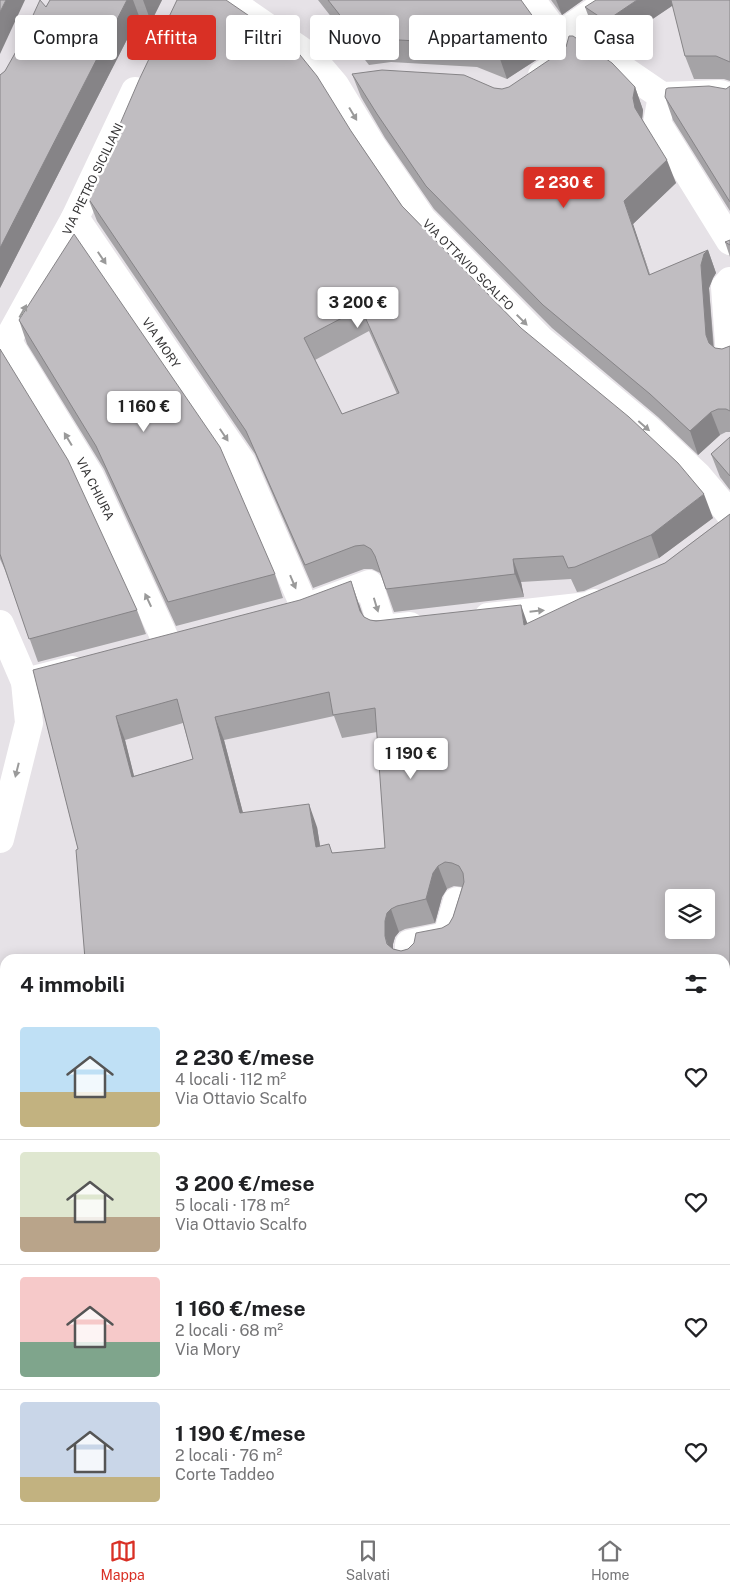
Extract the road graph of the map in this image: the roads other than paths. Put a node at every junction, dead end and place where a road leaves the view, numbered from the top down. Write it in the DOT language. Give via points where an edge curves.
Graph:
graph roads {
  1 [pos="228,0"];
  2 [pos="531,0"];
  3 [pos="611,0"];
  4 [pos="542,15"];
  5 [pos="566,39"];
  6 [pos="566,44"];
  7 [pos="561,60"];
  8 [pos="146,68"];
  9 [pos="362,82"];
  10 [pos="335,85"];
  11 [pos="524,87"];
  12 [pos="662,96"];
  13 [pos="730,97"];
  14 [pos="75,218"];
  15 [pos="730,241"];
  16 [pos="730,281"];
  17 [pos="4,347"];
  18 [pos="730,356"];
  19 [pos="730,514"];
  20 [pos="614,594"];
  21 [pos="304,608"];
  22 [pos="277,615"];
  23 [pos="461,620"];
  24 [pos="432,623"];
  25 [pos="0,624"];
  26 [pos="196,637"];
  27 [pos="168,645"];
  28 [pos="140,652"];
  29 [pos="92,665"];
  30 [pos="25,682"];
  31 [pos="0,839"];
  32 [pos="457,902"];
  33 [pos="409,954"];
  1 -- 10 [label="street, VIA OTTAVIO SCALFO" via="312,58"];
  2 -- 4 [label="street"];
  3 -- 5 [label="street" via="570,28"];
  6 -- 12 [label="street" via="586,44"];
  7 -- 11 [label="street"];
  8 -- 14 [label="street, VIA PIETRO SICILIANI"];
  9 -- 10 [label="street"];
  10 -- 19 [label="street, VIA OTTAVIO SCALFO, one-way" via="422,219 541,340 648,429 707,467"];
  12 -- 13 [label="street" via="720,94"];
  12 -- 15 [label="street" via="657,122"];
  17 -- 14 [label="street, VIA PIETRO SICILIANI, one-way"];
  14 -- 21 [label="street, VIA MORY, one-way" via="242,463"];
  16 -- 18 [label="street" via="725,287"];
  27 -- 17 [label="street, VIA CHIURA, one-way" via="90,476"];
  23 -- 20 [label="street, one-way" via="588,606"];
  21 -- 22 [label="street"];
  21 -- 24 [label="street, one-way" via="369,584 383,629"];
  25 -- 30 [label="street"];
  26 -- 27 [label="street"];
  27 -- 28 [label="street"];
  29 -- 30 [label="street"];
  30 -- 31 [label="street, one-way" via="29,723"];
  32 -- 33 [label="street" via="447,936 409,944"];
}
